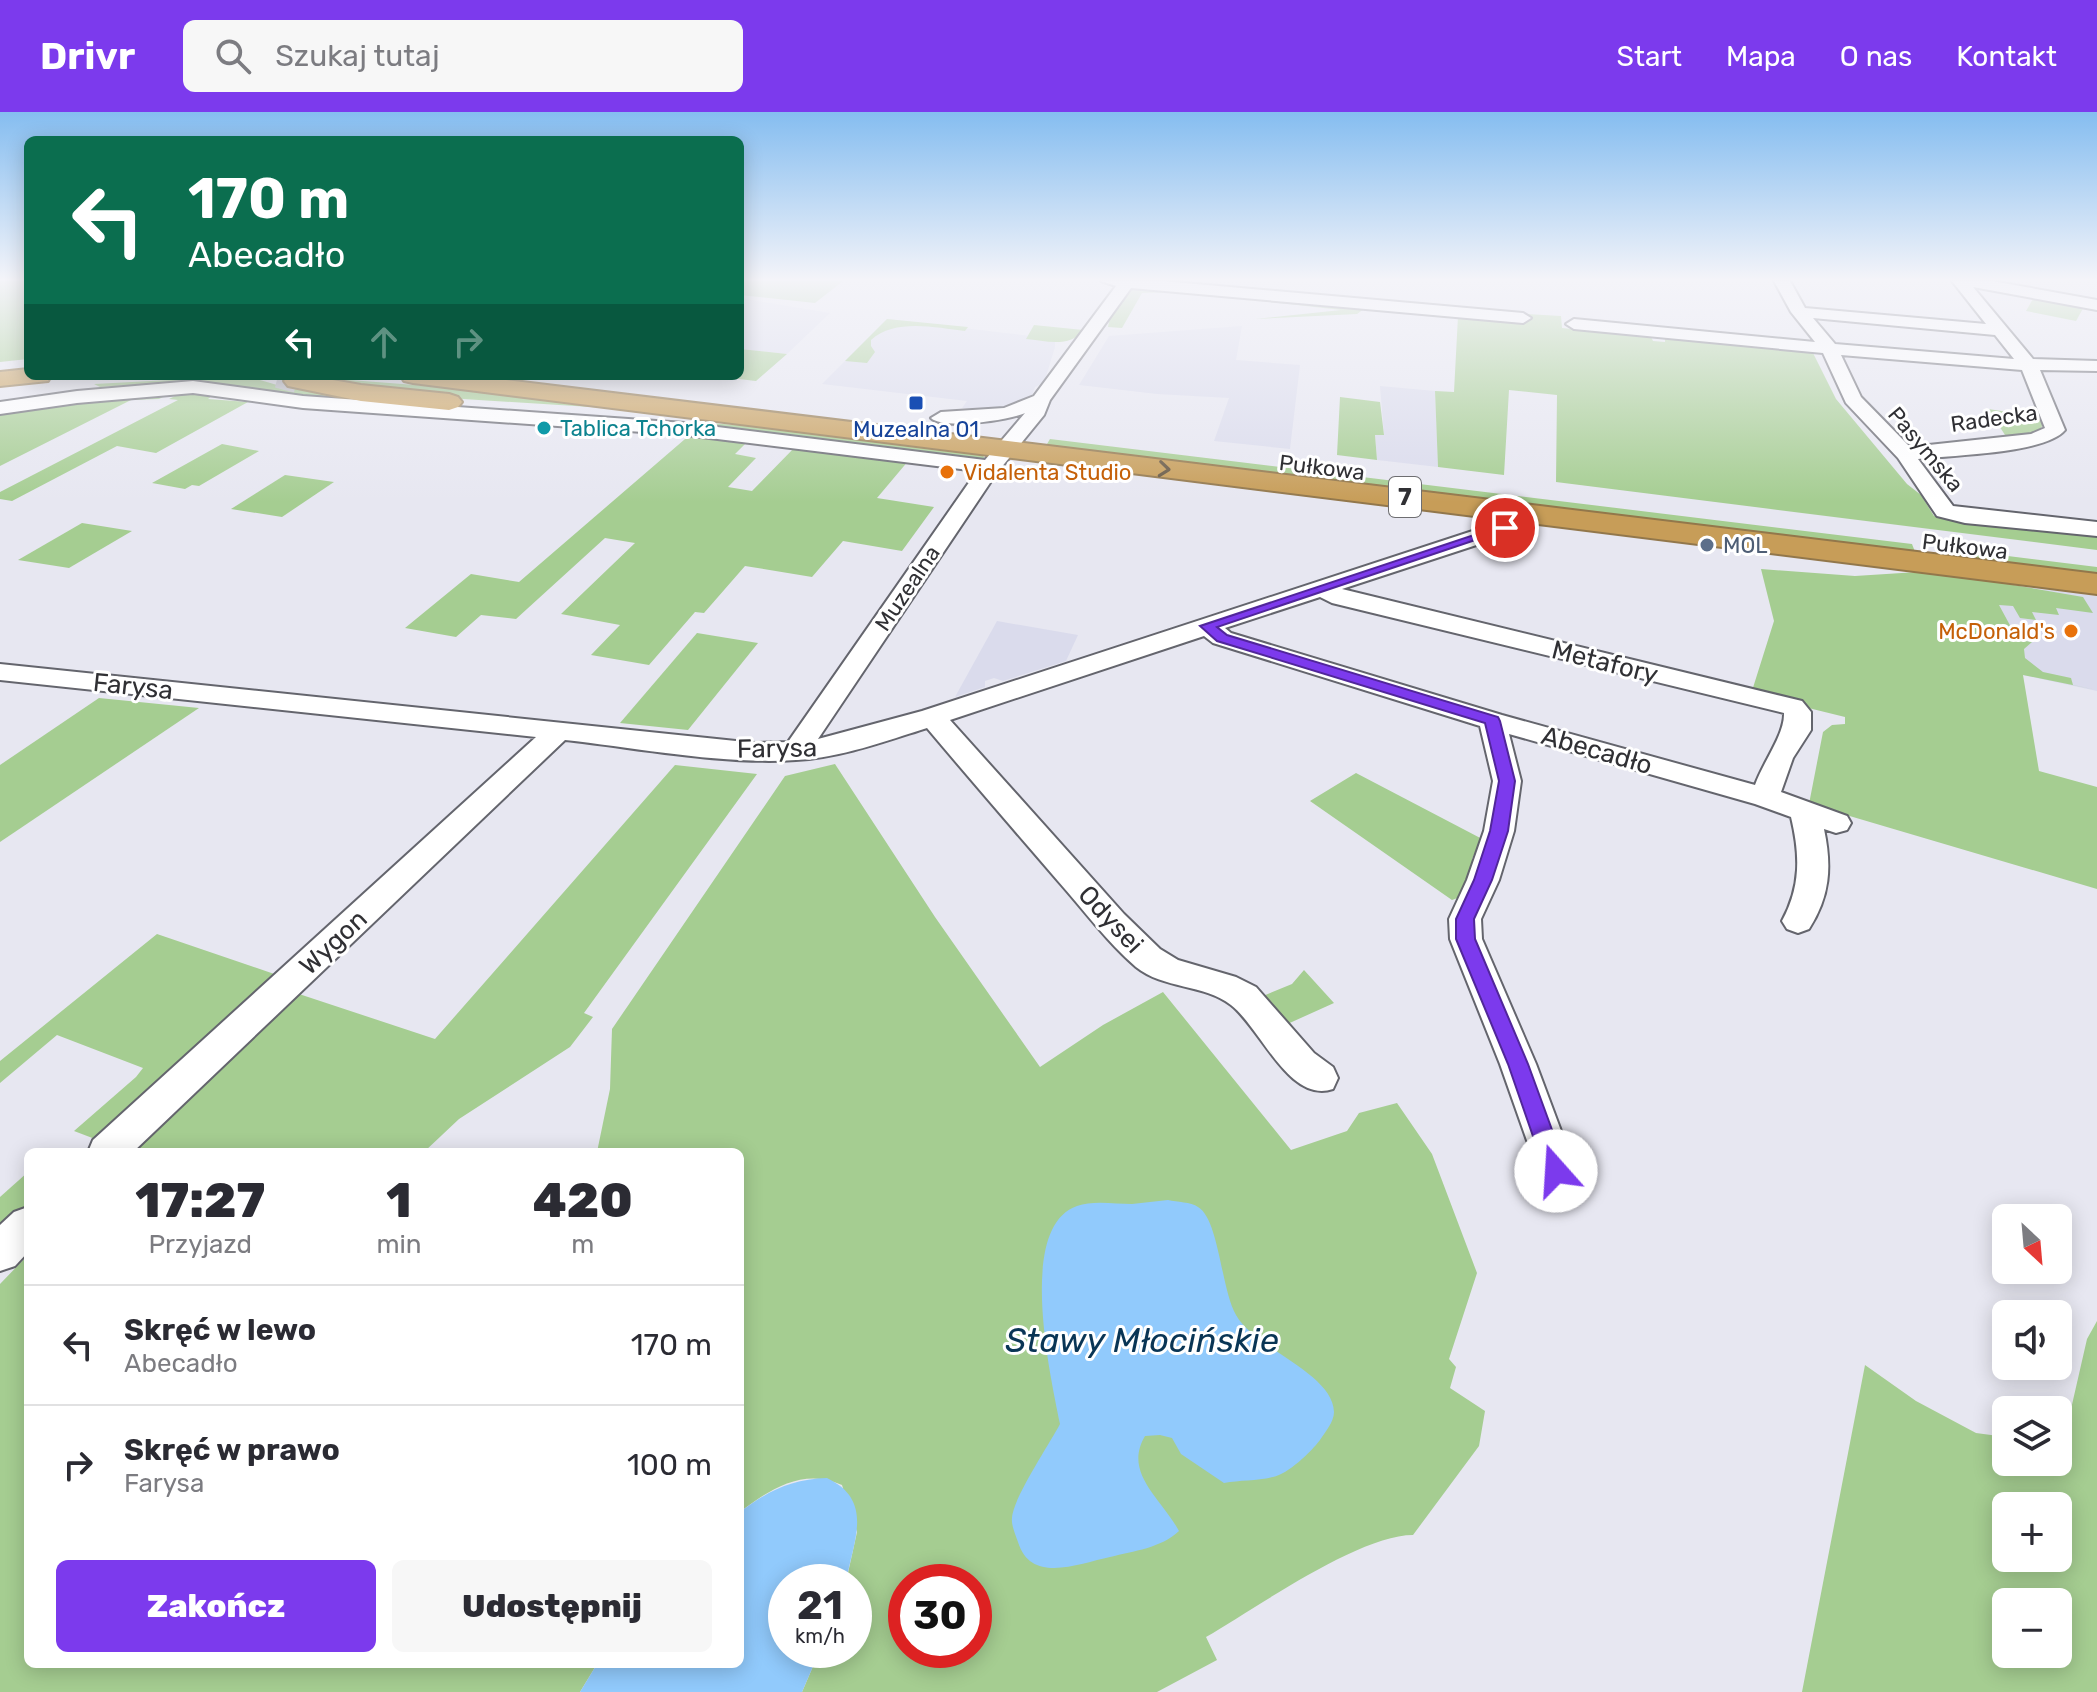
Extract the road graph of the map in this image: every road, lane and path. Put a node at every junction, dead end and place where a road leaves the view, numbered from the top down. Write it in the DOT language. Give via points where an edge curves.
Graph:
graph roads {
  1 [pos="1072,355"];
  2 [pos="1833,355"];
  3 [pos="1897,355"];
  4 [pos="2019,355"];
  5 [pos="2029,366"];
  6 [pos="2097,366"];
  7 [pos="24,368"];
  8 [pos="0,370"];
  9 [pos="24,377"];
  10 [pos="0,379"];
  11 [pos="446,380"];
  12 [pos="627,380"];
  13 [pos="297,381"];
  14 [pos="1041,400"];
  15 [pos="0,408"];
  16 [pos="941,418"];
  17 [pos="814,424"];
  18 [pos="1022,428"];
  19 [pos="910,438"];
  20 [pos="1905,454"];
  21 [pos="997,458"];
  22 [pos="1507,510"];
  23 [pos="2097,529"];
  24 [pos="2097,562"];
  25 [pos="2097,584"];
  26 [pos="1322,588"];
  27 [pos="1207,626"];
  28 [pos="0,672"];
  29 [pos="932,717"];
  30 [pos="1492,721"];
  31 [pos="558,732"];
  32 [pos="795,752"];
  33 [pos="1765,797"];
  34 [pos="1798,921"];
  35 [pos="1320,1078"];
  36 [pos="111,1148"];
  37 [pos="1556,1171"];
  38 [pos="24,1229"];
  39 [pos="0,1252"];
  1 -- 14 [label="street, Muzealna"];
  2 -- 20 [label="street, Pasymska" via="1853,399"];
  3 -- 5 [label="street"];
  4 -- 5 [label="street, Radecka"];
  5 -- 6 [label="street"];
  5 -- 20 [label="street, Radecka" via="2053,433"];
  7 -- 8 [label="highway"];
  9 -- 10 [label="highway"];
  11 -- 17 [label="highway, 7"];
  12 -- 16 [label="highway, Pułkowa / 7"];
  13 -- 17 [label="highway" via="429,400"];
  14 -- 16 [label="street" via="1007,414"];
  14 -- 18 [label="street, Muzealna"];
  15 -- 21 [label="street" via="193,387 303,402"];
  16 -- 18 [label="highway, Pułkowa / 7"];
  17 -- 19 [label="highway, Pułkowa / 7"];
  18 -- 19 [label="highway" via="984,437"];
  18 -- 21 [label="street, Muzealna"];
  18 -- 24 [label="highway, Pułkowa / 7"];
  19 -- 21 [label="highway, Pułkowa / 7"];
  20 -- 23 [label="street, Pasymska" via="1939,506 1950,513"];
  21 -- 22 [label="highway, Pułkowa / 7, one-way"];
  21 -- 32 [label="street, Muzealna"];
  22 -- 25 [label="highway, Pułkowa / 7"];
  22 -- 26 [label="street, Farysa" via="1505,528 1497,533"];
  26 -- 27 [label="street, Farysa"];
  26 -- 33 [label="street, Metafory" via="1340,598 1793,707 1798,712 1797,730 1779,758"];
  27 -- 29 [label="street, Farysa"];
  27 -- 30 [label="street, Abecadło" via="1222,638"];
  28 -- 31 [label="street, Farysa"];
  29 -- 32 [label="street, Farysa" via="843,745"];
  29 -- 35 [label="street, Odysei" via="1148,958 1167,970 1244,996"];
  30 -- 33 [label="street, Abecadło"];
  30 -- 37 [label="street" via="1507,781 1499,831 1465,919 1466,939"];
  31 -- 32 [label="street, Farysa"];
  31 -- 36 [label="street, Wygon"];
  33 -- 34 [label="street, Abecadło" via="1816,819 1815,872"];
  38 -- 39 [label="street"];
}
